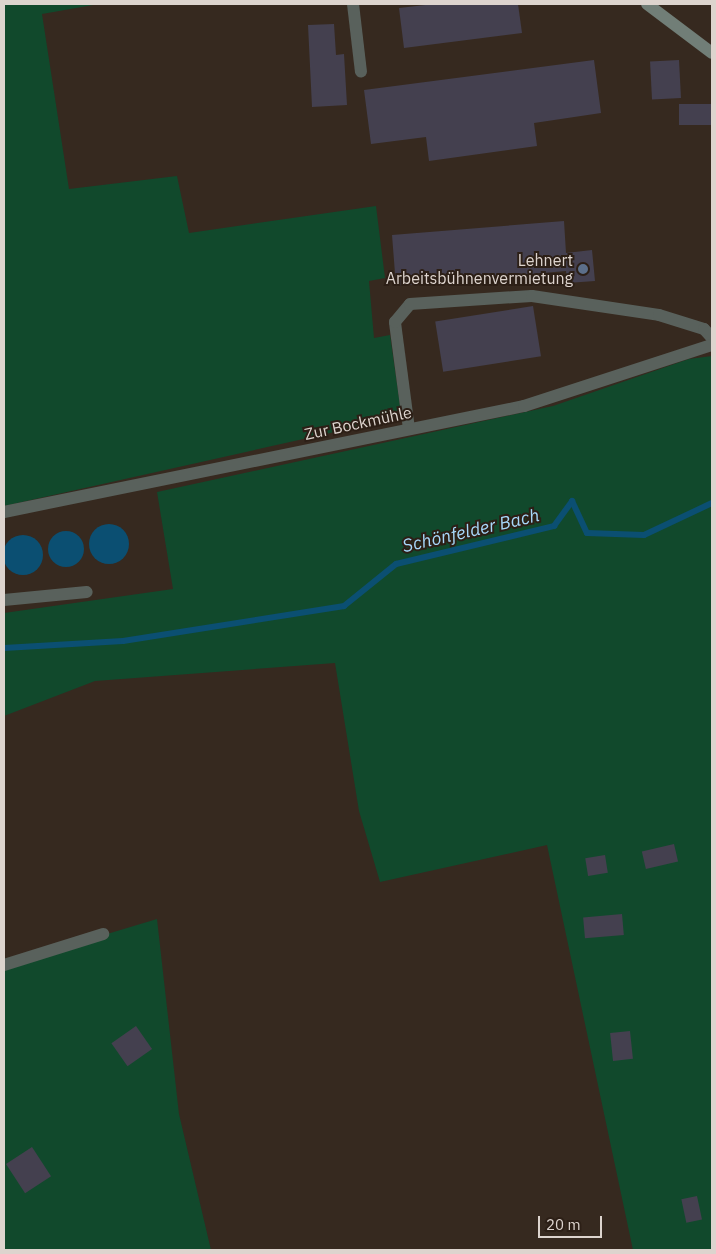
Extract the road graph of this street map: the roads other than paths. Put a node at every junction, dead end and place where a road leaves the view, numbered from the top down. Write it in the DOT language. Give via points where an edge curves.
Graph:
graph roads {
  1 [pos="353,4"];
  2 [pos="647,4"];
  3 [pos="712,53"];
  4 [pos="360,72"];
  5 [pos="712,338"];
  6 [pos="712,345"];
  7 [pos="409,429"];
  8 [pos="4,512"];
  9 [pos="87,592"];
  10 [pos="4,600"];
  11 [pos="103,934"];
  12 [pos="4,965"];
  1 -- 4 [label="street"];
  2 -- 3 [label="street"];
  5 -- 7 [label="street" via="704,329 659,315 532,296 410,304 395,322"];
  6 -- 7 [label="street, Zur Bockmühle" via="688,350 572,393"];
  7 -- 8 [label="street, Zur Bockmühle"];
  9 -- 10 [label="street"];
  11 -- 12 [label="street"];
}
